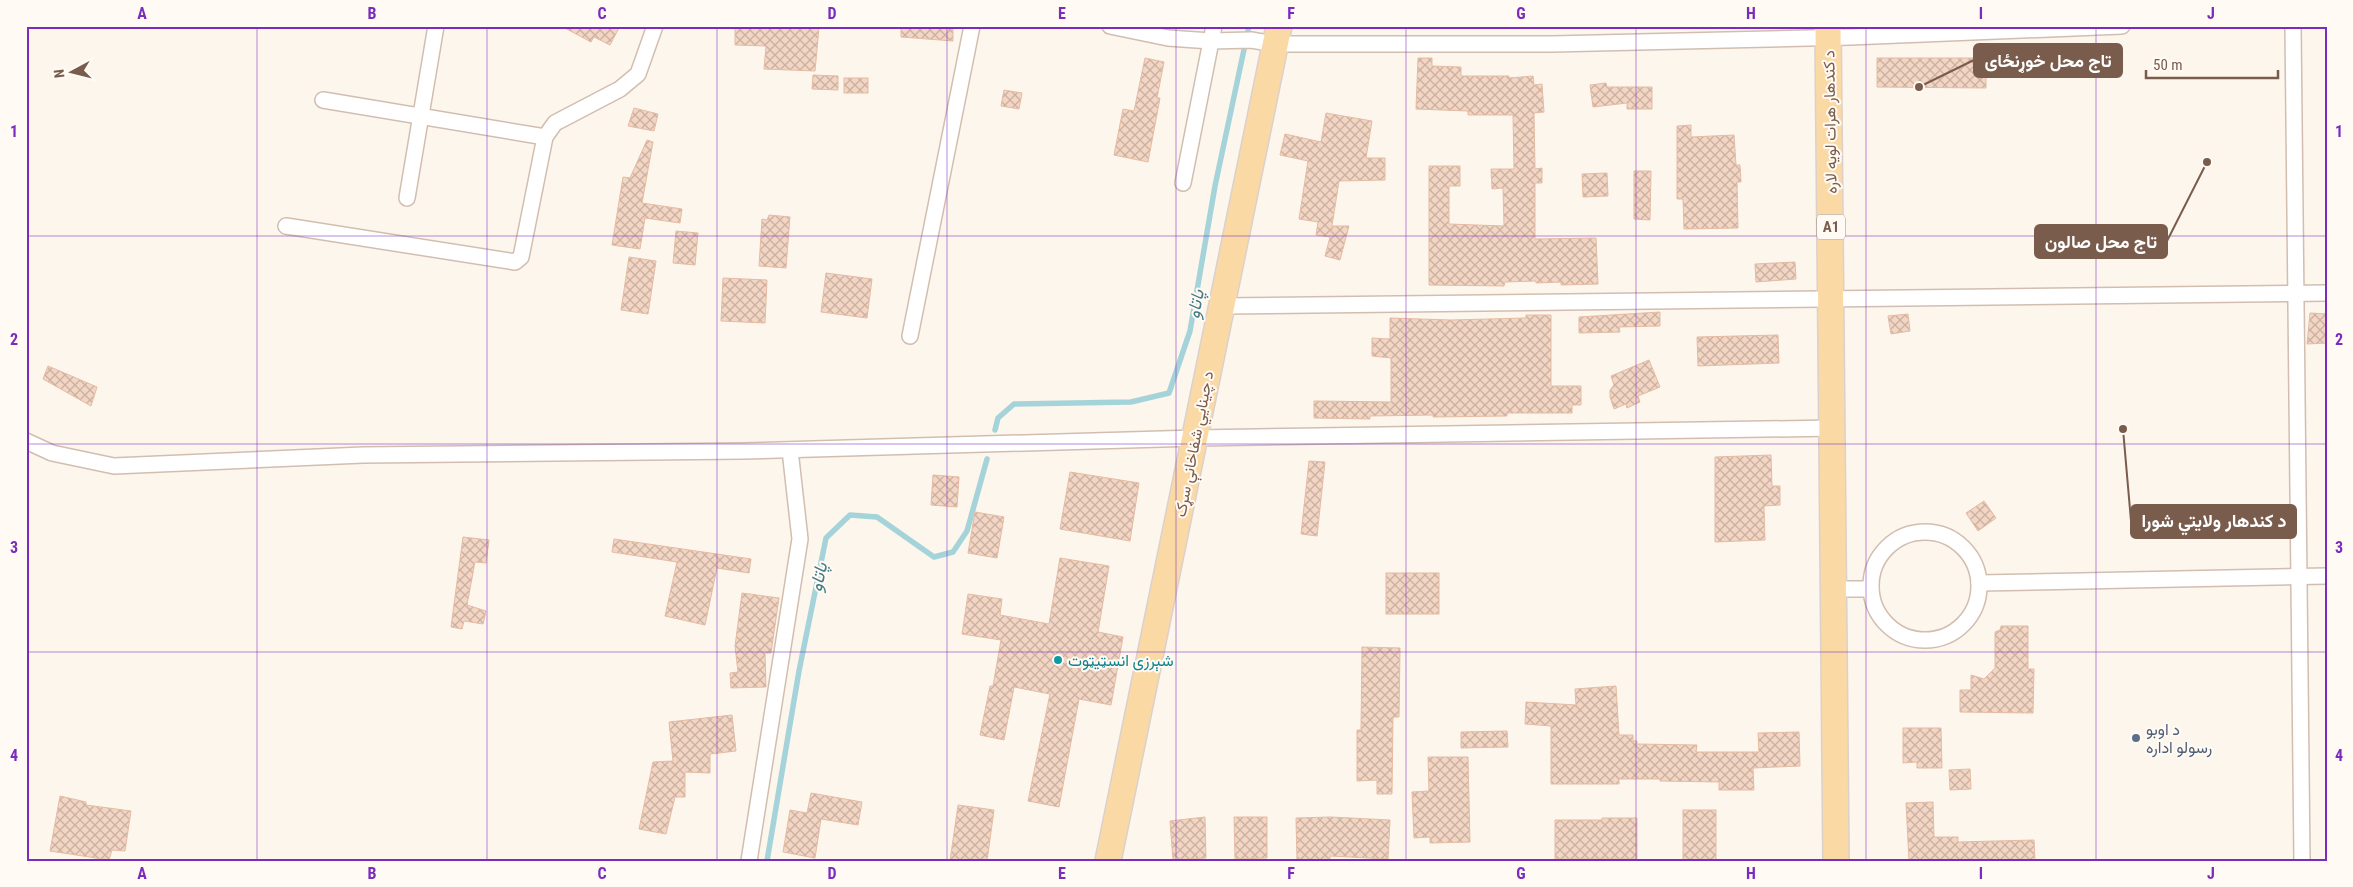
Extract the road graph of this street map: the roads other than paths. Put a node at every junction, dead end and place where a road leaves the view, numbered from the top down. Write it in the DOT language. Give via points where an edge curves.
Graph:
graph roads {
  1 [pos="436,26"];
  2 [pos="655,26"];
  3 [pos="972,26"];
  4 [pos="1110,26"];
  5 [pos="1214,26"];
  6 [pos="2122,26"];
  7 [pos="2293,26"];
  8 [pos="1829,32"];
  9 [pos="1277,35"];
  10 [pos="1211,41"];
  11 [pos="323,100"];
  12 [pos="421,116"];
  13 [pos="545,137"];
  14 [pos="1184,184"];
  15 [pos="407,198"];
  16 [pos="286,226"];
  17 [pos="2296,292"];
  18 [pos="2327,293"];
  19 [pos="1832,298"];
  20 [pos="1222,306"];
  21 [pos="910,336"];
  22 [pos="1834,428"];
  23 [pos="1196,438"];
  24 [pos="26,441"];
  25 [pos="790,450"];
  26 [pos="2327,576"];
  27 [pos="2299,577"];
  28 [pos="1979,583"];
  29 [pos="1871,588"];
  30 [pos="1835,589"];
  31 [pos="749,861"];
  32 [pos="1108,861"];
  33 [pos="1836,861"];
  34 [pos="2302,861"];
  1 -- 12 [label="street"];
  2 -- 13 [label="street" via="638,74 620,89 555,123"];
  3 -- 21 [label="street"];
  4 -- 10 [label="street" via="1168,38"];
  5 -- 10 [label="street"];
  6 -- 8 [label="street"];
  7 -- 17 [label="street"];
  8 -- 9 [label="street" via="1552,44"];
  8 -- 19 [label="main road, د کندهار هرات لویه لاره / A1"];
  9 -- 10 [label="street" via="1251,40"];
  9 -- 20 [label="main road, د چينايي شفاخانې سړک"];
  10 -- 14 [label="street"];
  11 -- 12 [label="street"];
  12 -- 13 [label="street"];
  12 -- 15 [label="street"];
  13 -- 16 [label="street" via="522,257 515,262"];
  17 -- 18 [label="street"];
  17 -- 19 [label="street"];
  17 -- 27 [label="street"];
  19 -- 20 [label="street"];
  19 -- 22 [label="main road, د کندهار هرات لویه لاره / A1"];
  20 -- 23 [label="main road, د چينايي شفاخانې سړک"];
  22 -- 23 [label="street"];
  22 -- 30 [label="main road, د کندهار هرات لویه لاره"];
  23 -- 25 [label="street"];
  23 -- 32 [label="main road, د چينايي شفاخانې سړک"];
  24 -- 25 [label="street" via="52,453 114,466 363,455"];
  25 -- 31 [label="street" via="800,539"];
  26 -- 27 [label="street"];
  27 -- 28 [label="street"];
  27 -- 34 [label="street"];
  28 -- 29 [label="street" via="1975,564 1965,548 1950,537 1932,532 1913,532 1896,540 1882,553 1873,570"];
  28 -- 29 [label="street" via="1978,600 1960,628 1928,640 1912,638 1890,626 1875,605"];
  29 -- 30 [label="street"];
  30 -- 33 [label="main road, د کندهار هرات لویه لاره"];
}
